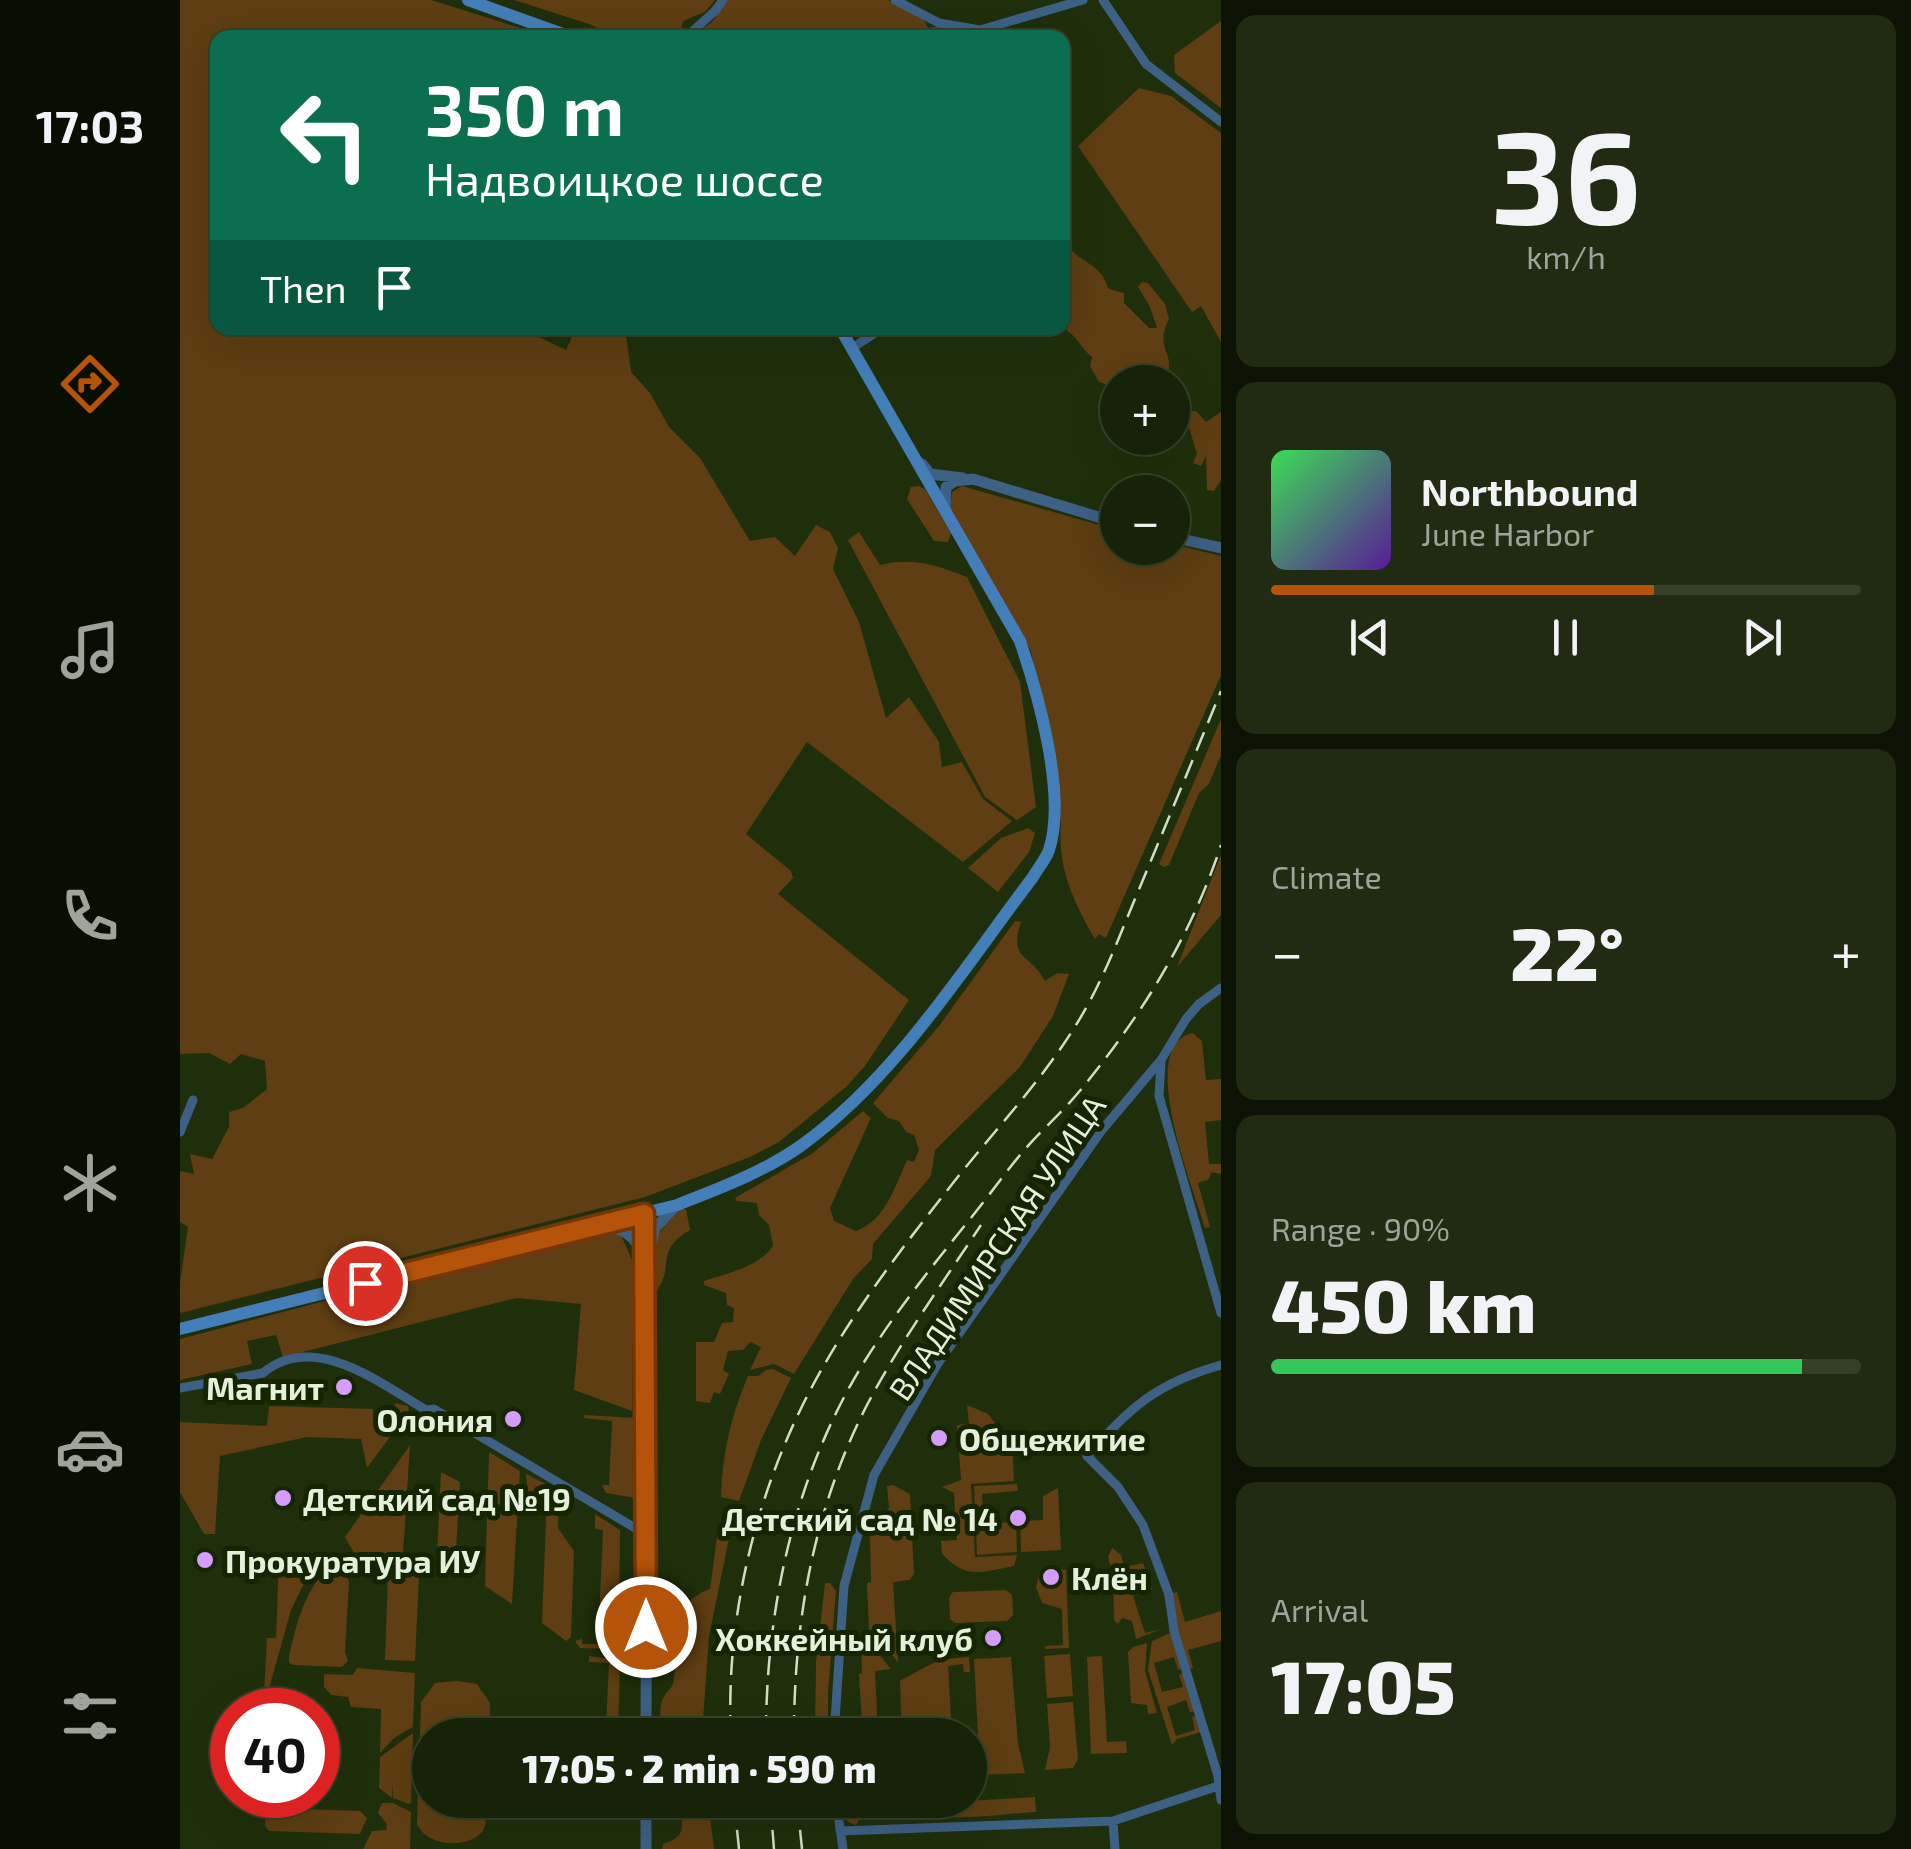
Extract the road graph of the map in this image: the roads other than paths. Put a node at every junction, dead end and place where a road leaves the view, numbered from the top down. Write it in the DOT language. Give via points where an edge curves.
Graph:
graph roads {
  1 [pos="468,0"];
  2 [pos="723,0"];
  3 [pos="895,0"];
  4 [pos="1084,0"];
  5 [pos="1103,0"];
  6 [pos="552,30"];
  7 [pos="694,30"];
  8 [pos="969,30"];
  9 [pos="993,30"];
  10 [pos="1221,122"];
  11 [pos="844,335"];
  12 [pos="872,335"];
  13 [pos="852,348"];
  14 [pos="910,450"];
  15 [pos="973,480"];
  16 [pos="946,512"];
  17 [pos="1100,518"];
  18 [pos="1190,541"];
  19 [pos="1221,548"];
  20 [pos="1221,988"];
  21 [pos="1161,1060"];
  22 [pos="1134,1092"];
  23 [pos="1158,1096"];
  24 [pos="193,1100"];
  25 [pos="180,1132"];
  26 [pos="677,1205"];
  27 [pos="644,1214"];
  28 [pos="586,1228"];
  29 [pos="646,1267"];
  30 [pos="1221,1312"];
  31 [pos="180,1329"];
  32 [pos="1221,1364"];
  33 [pos="180,1388"];
  34 [pos="646,1535"];
  35 [pos="646,1718"];
  36 [pos="835,1718"];
  37 [pos="1221,1785"];
  38 [pos="1221,1800"];
  39 [pos="646,1818"];
  40 [pos="838,1818"];
  41 [pos="1113,1821"];
  42 [pos="840,1831"];
  43 [pos="646,1849"];
  44 [pos="843,1849"];
  45 [pos="1115,1849"];
  1 -- 6 [label="main road"];
  2 -- 7 [label="street"];
  3 -- 8 [label="street"];
  4 -- 9 [label="street"];
  5 -- 10 [label="street" via="1146,64"];
  11 -- 13 [label="main road"];
  12 -- 13 [label="street"];
  13 -- 14 [label="main road"];
  14 -- 15 [label="street" via="930,474"];
  14 -- 16 [label="main road"];
  15 -- 16 [label="street" via="946,487"];
  15 -- 17 [label="street"];
  16 -- 26 [label="main road" via="1020,641 1038,694 1051,772 1054,829 1048,853 858,1100 752,1174"];
  18 -- 19 [label="street"];
  20 -- 21 [label="street, ВЛАДИМИРСКАЯ УЛИЦА" via="1193,1012"];
  21 -- 22 [label="street, ВЛАДИМИРСКАЯ УЛИЦА"];
  21 -- 23 [label="street"];
  22 -- 23 [label="street"];
  22 -- 36 [label="street, ВЛАДИМИРСКАЯ УЛИЦА" via="937,1365 874,1476 844,1586"];
  23 -- 30 [label="street"];
  24 -- 25 [label="street"];
  26 -- 27 [label="main road"];
  26 -- 29 [label="street" via="655,1228"];
  27 -- 28 [label="main road"];
  27 -- 29 [label="street"];
  28 -- 29 [label="street" via="625,1231"];
  28 -- 31 [label="main road"];
  29 -- 34 [label="street"];
  32 -- 37 [label="street" via="1149,1395 1087,1456 1142,1525"];
  33 -- 34 [label="street" via="263,1373 290,1361 337,1360 434,1409"];
  34 -- 35 [label="street"];
  37 -- 38 [label="street"];
  37 -- 41 [label="street"];
  39 -- 43 [label="street"];
  40 -- 42 [label="street"];
  41 -- 42 [label="street"];
  41 -- 45 [label="street"];
  42 -- 44 [label="street"];
}
